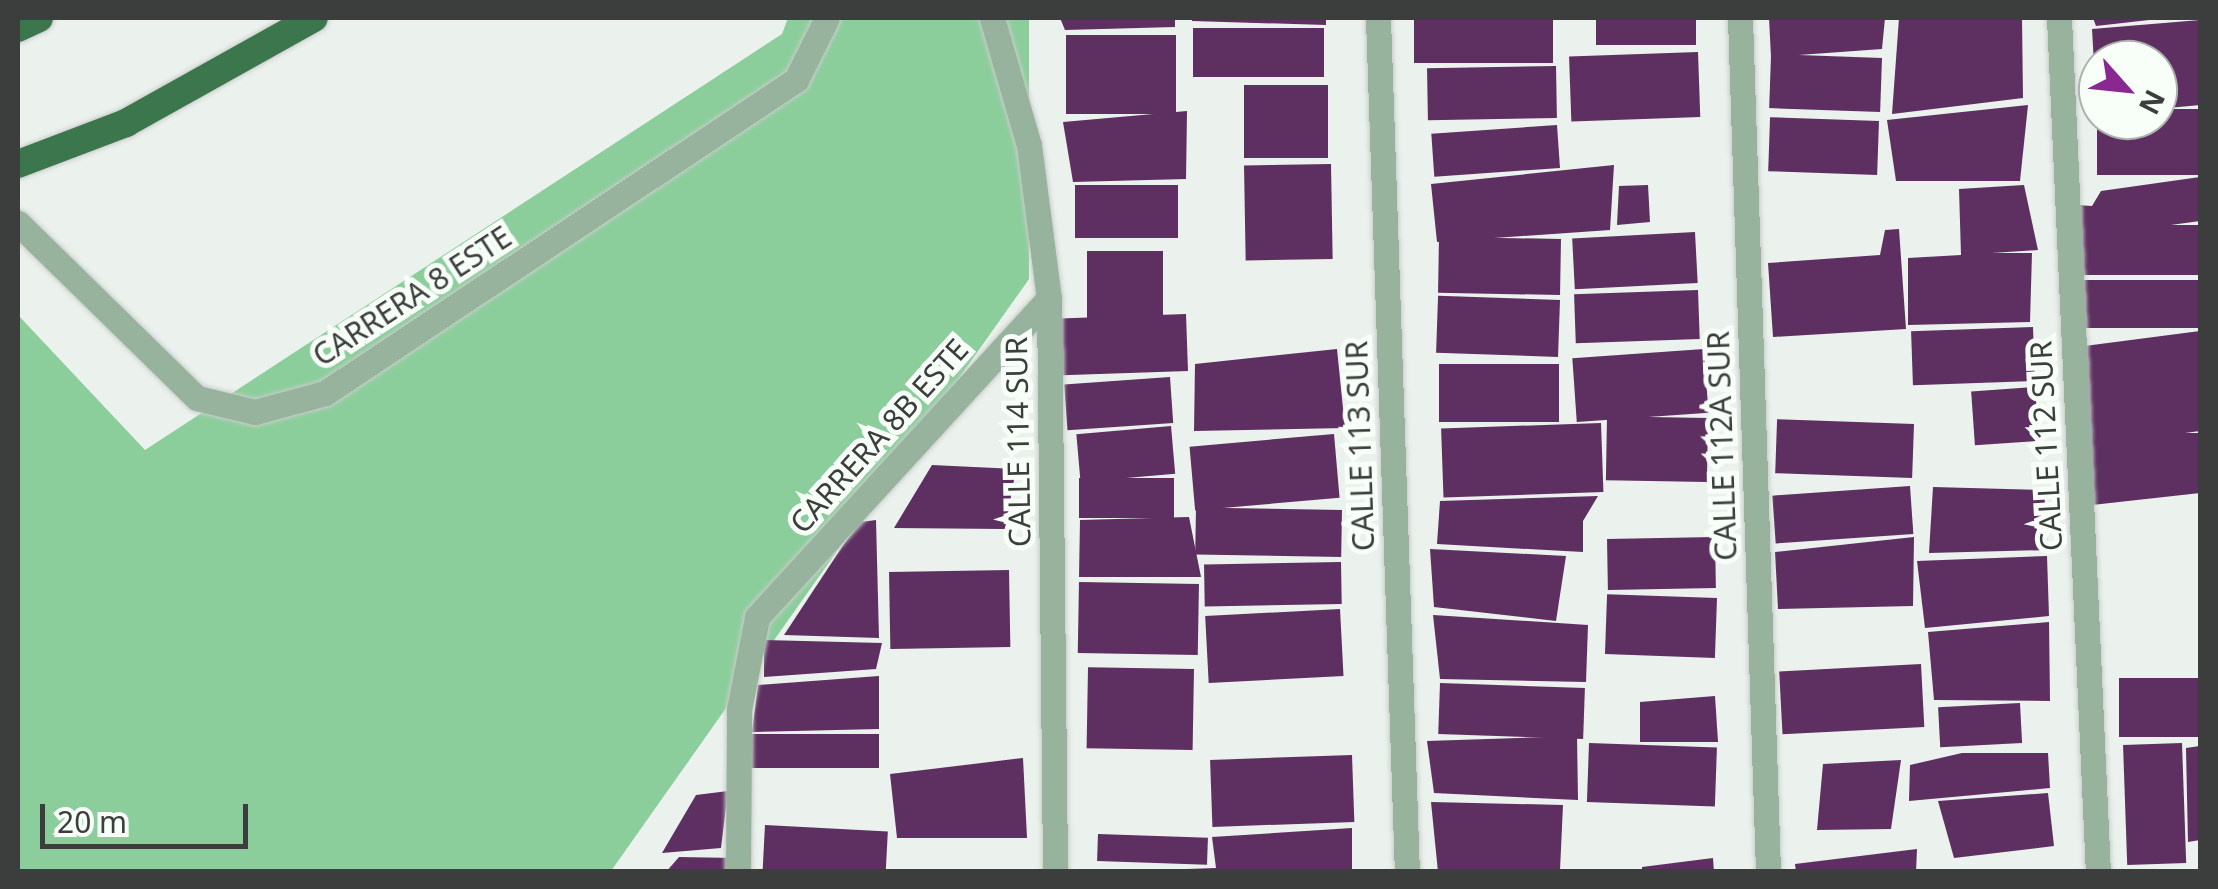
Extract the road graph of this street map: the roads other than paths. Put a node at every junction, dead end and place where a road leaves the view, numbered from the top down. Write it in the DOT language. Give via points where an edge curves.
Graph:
graph roads {
  1 [pos="38,18"];
  2 [pos="314,18"];
  3 [pos="827,18"];
  4 [pos="992,18"];
  5 [pos="1378,18"];
  6 [pos="1740,18"];
  7 [pos="2059,18"];
  8 [pos="18,28"];
  9 [pos="18,164"];
  10 [pos="18,223"];
  11 [pos="1049,298"];
  12 [pos="738,872"];
  13 [pos="1055,872"];
  14 [pos="1408,872"];
  15 [pos="1768,872"];
  16 [pos="2098,872"];
  1 -- 8 [label="highway"];
  2 -- 9 [label="highway" via="126,123"];
  3 -- 10 [label="street, CARRERA 8 ESTE" via="796,80 325,393 256,412 197,398"];
  4 -- 11 [label="street, CALLE 114 SUR" via="1029,146"];
  5 -- 14 [label="street, CALLE 113 SUR"];
  6 -- 15 [label="street, CALLE 112A SUR"];
  7 -- 16 [label="street, CALLE 112 SUR"];
  11 -- 12 [label="street, CARRERA 8B ESTE" via="758,617 739,710"];
  11 -- 13 [label="street, CALLE 114 SUR"];
}
